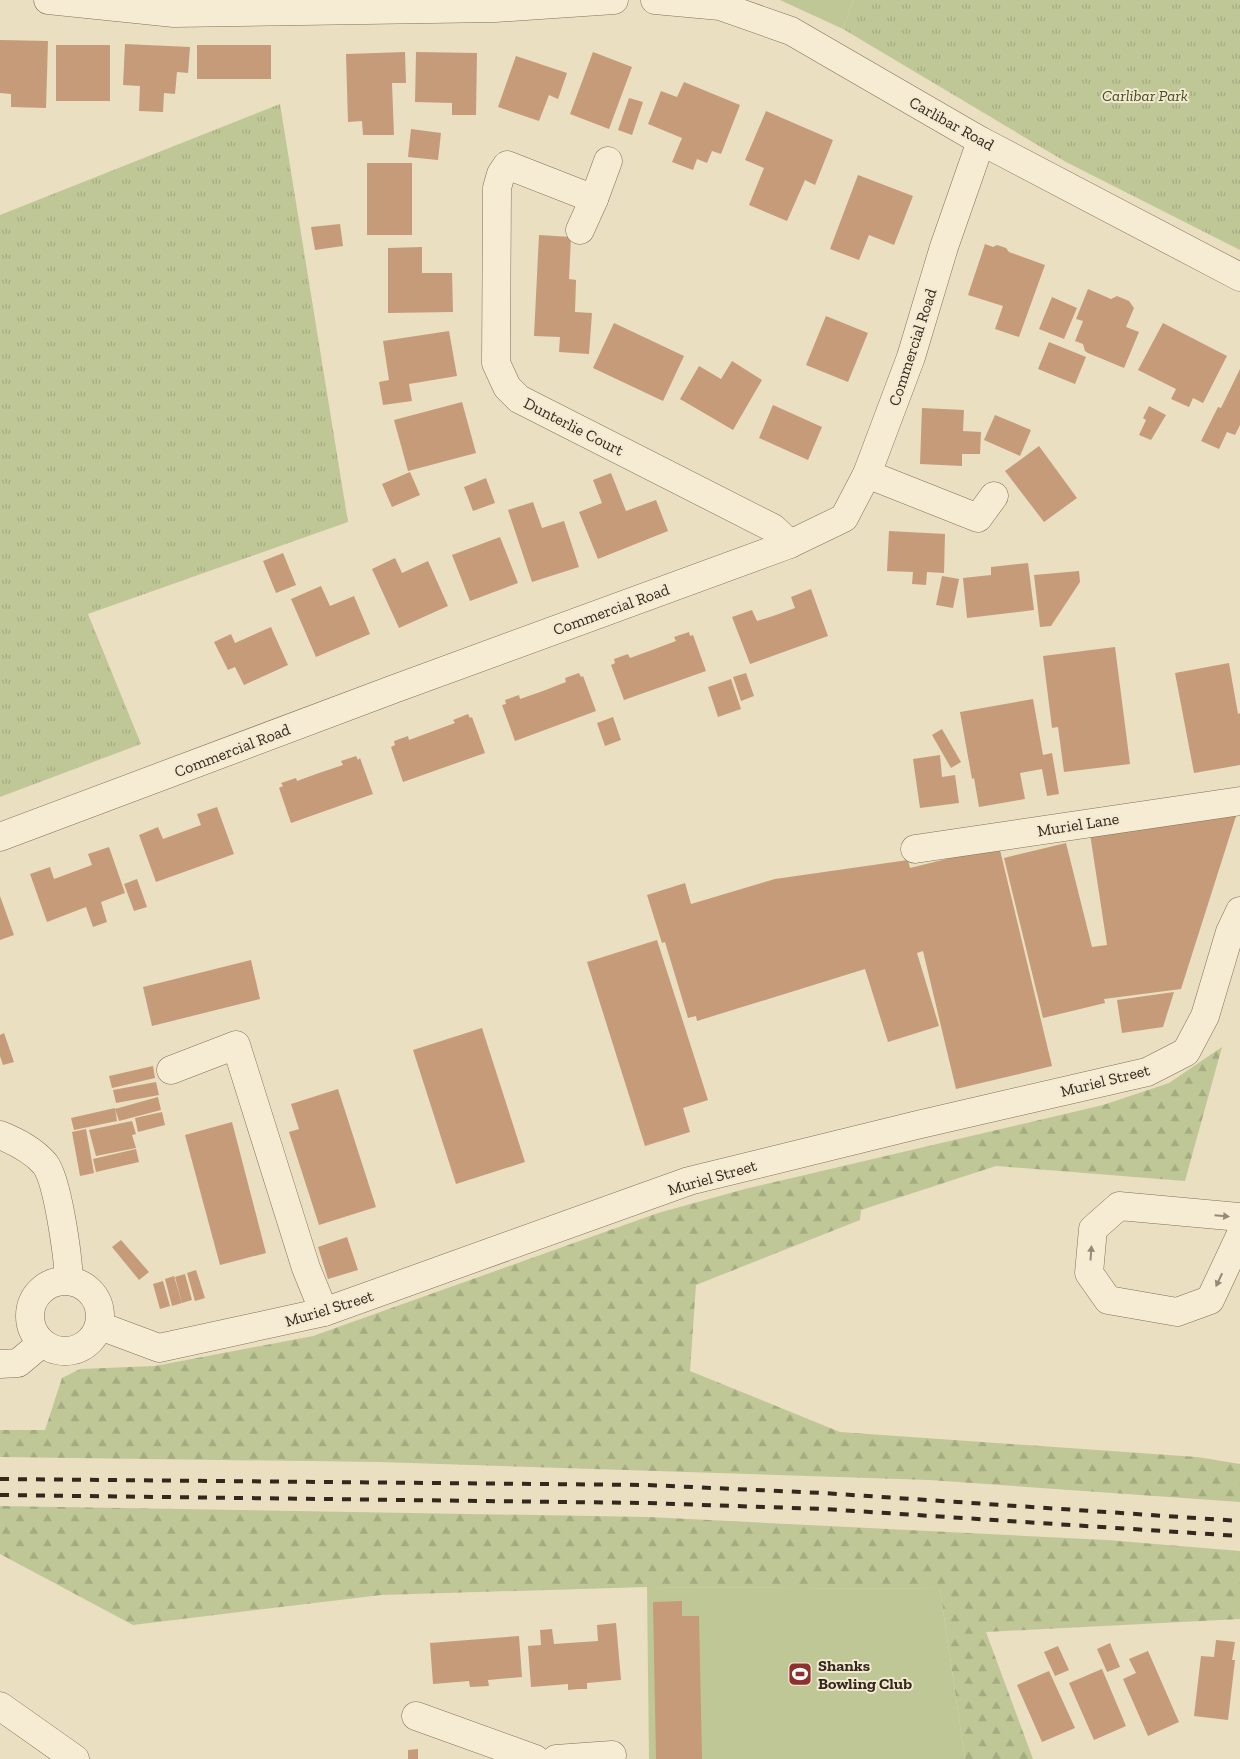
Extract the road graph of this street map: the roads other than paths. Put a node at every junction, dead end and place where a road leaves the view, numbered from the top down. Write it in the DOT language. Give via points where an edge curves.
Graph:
graph roads {
  1 [pos="48,0"];
  2 [pos="614,0"];
  3 [pos="655,0"];
  4 [pos="495,4"];
  5 [pos="981,141"];
  6 [pos="608,161"];
  7 [pos="594,199"];
  8 [pos="580,230"];
  9 [pos="1240,277"];
  10 [pos="866,474"];
  11 [pos="994,496"];
  12 [pos="790,544"];
  13 [pos="1240,802"];
  14 [pos="0,837"];
  15 [pos="915,849"];
  16 [pos="1240,911"];
  17 [pos="171,1070"];
  18 [pos="0,1136"];
  19 [pos="1240,1217"];
  20 [pos="1240,1236"];
  21 [pos="69,1281"];
  22 [pos="324,1312"];
  23 [pos="100,1326"];
  24 [pos="42,1343"];
  25 [pos="0,1364"];
  26 [pos="0,1706"];
  27 [pos="416,1716"];
  28 [pos="612,1755"];
  29 [pos="74,1759"];
  30 [pos="535,1759"];
  31 [pos="556,1759"];
  1 -- 4 [label="street" via="174,13"];
  2 -- 4 [label="street"];
  3 -- 5 [label="street, Carlibar Road" via="720,6 791,31"];
  5 -- 9 [label="street, Carlibar Road"];
  5 -- 10 [label="street, Commercial Road" via="911,356"];
  6 -- 7 [label="street"];
  7 -- 8 [label="street"];
  7 -- 12 [label="street, Dunterlie Court" via="507,165 501,174 497,188 496,363 506,387 519,399 773,528"];
  10 -- 11 [label="street" via="978,518"];
  10 -- 12 [label="street, Commercial Road" via="844,518"];
  12 -- 14 [label="street, Commercial Road"];
  13 -- 15 [label="street, Muriel Lane"];
  16 -- 22 [label="street, Muriel Street" via="1230,932 1205,1016 1186,1052 1147,1072 689,1181"];
  17 -- 22 [label="street" via="236,1045 306,1268"];
  18 -- 21 [label="street" via="20,1143 46,1166 68,1260"];
  20 -- 19 [label="street, one-way" via="1210,1300 1177,1312 1108,1300 1089,1273 1093,1229 1119,1206"];
  21 -- 23 [label="street" via="84,1286 95,1296 101,1310"];
  21 -- 24 [label="street" via="51,1283 37,1294 30,1310 32,1328"];
  22 -- 23 [label="street, Muriel Street" via="159,1348"];
  23 -- 24 [label="street" via="91,1341 75,1351 58,1351"];
  24 -- 25 [label="street" via="18,1363"];
  26 -- 29 [label="street"];
  27 -- 30 [label="street"];
  28 -- 31 [label="street"];
}
